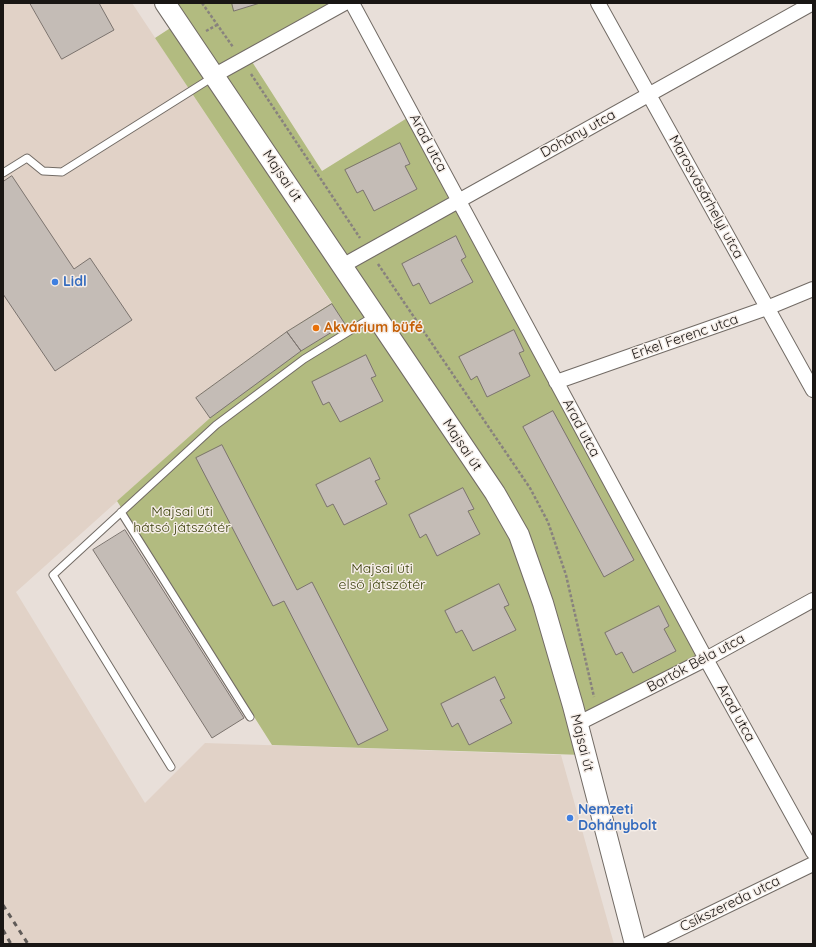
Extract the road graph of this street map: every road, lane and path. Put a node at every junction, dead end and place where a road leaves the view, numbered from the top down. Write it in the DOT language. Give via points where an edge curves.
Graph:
graph roads {
  1 [pos="166,3"];
  2 [pos="202,3"];
  3 [pos="345,3"];
  4 [pos="352,3"];
  5 [pos="598,3"];
  6 [pos="813,3"];
  7 [pos="242,60"];
  8 [pos="215,75"];
  9 [pos="649,95"];
  10 [pos="3,173"];
  11 [pos="459,201"];
  12 [pos="369,251"];
  13 [pos="342,266"];
  14 [pos="813,289"];
  15 [pos="767,308"];
  16 [pos="375,315"];
  17 [pos="556,382"];
  18 [pos="813,390"];
  19 [pos="121,512"];
  20 [pos="813,600"];
  21 [pos="706,659"];
  22 [pos="250,717"];
  23 [pos="577,724"];
  24 [pos="172,768"];
  25 [pos="813,852"];
  26 [pos="813,864"];
  27 [pos="635,944"];
  28 [pos="648,944"];
  1 -- 8 [label="main road, Majsai út"];
  2 -- 7 [label="path"];
  3 -- 7 [label="street"];
  4 -- 11 [label="street, Arad utca"];
  5 -- 9 [label="street, Marosvásárhelyi utca"];
  6 -- 9 [label="street, Dohány utca"];
  7 -- 8 [label="street"];
  7 -- 12 [label="path"];
  8 -- 10 [label="lane" via="62,172 42,171 27,158"];
  8 -- 13 [label="main road, Majsai út"];
  9 -- 11 [label="street, Dohány utca"];
  9 -- 15 [label="street, Marosvásárhelyi utca"];
  11 -- 12 [label="street, Dohány utca"];
  11 -- 17 [label="street, Arad utca"];
  12 -- 13 [label="street, Dohány utca"];
  13 -- 16 [label="main road, Majsai út"];
  14 -- 15 [label="street, Erkel Ferenc utca"];
  15 -- 17 [label="street, Erkel Ferenc utca"];
  15 -- 18 [label="street, Marosvásárhelyi utca"];
  16 -- 19 [label="lane" via="304,359 216,425"];
  16 -- 23 [label="main road, Majsai út" via="520,535 543,603"];
  17 -- 21 [label="street, Arad utca"];
  19 -- 22 [label="lane"];
  19 -- 24 [label="lane" via="53,575"];
  20 -- 21 [label="street, Bartók Béla utca"];
  21 -- 23 [label="street, Bartók Béla utca"];
  21 -- 25 [label="street, Arad utca"];
  23 -- 27 [label="main road, Majsai út"];
  26 -- 28 [label="street, Csíkszereda utca"];
}
